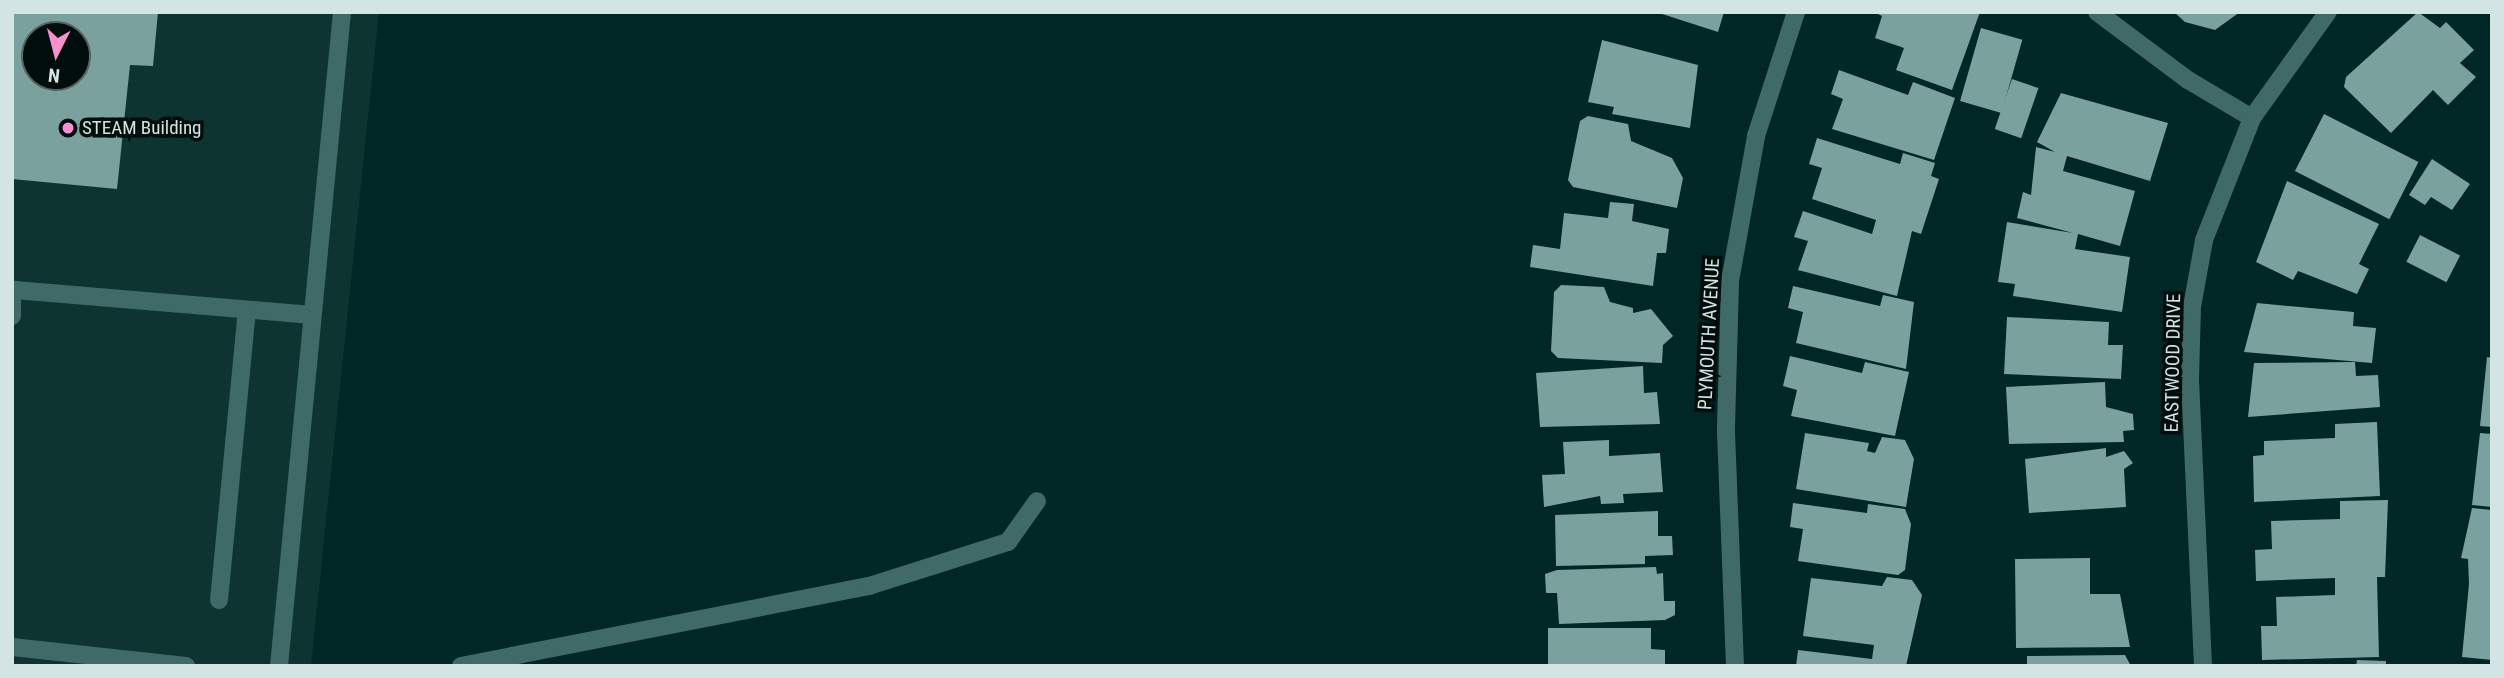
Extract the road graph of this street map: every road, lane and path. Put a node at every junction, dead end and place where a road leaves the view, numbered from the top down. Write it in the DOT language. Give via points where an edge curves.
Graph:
graph roads {
  1 [pos="342,12"];
  2 [pos="1796,12"];
  3 [pos="2096,12"];
  4 [pos="2328,12"];
  5 [pos="2252,118"];
  6 [pos="14,289"];
  7 [pos="247,310"];
  8 [pos="312,315"];
  9 [pos="12,316"];
  10 [pos="1037,501"];
  11 [pos="219,600"];
  12 [pos="12,648"];
  13 [pos="186,666"];
  14 [pos="279,666"];
  15 [pos="461,666"];
  16 [pos="1735,666"];
  17 [pos="2203,666"];
  1 -- 8 [label="street"];
  2 -- 16 [label="street, PLYMOUTH AVENUE" via="1756,136 1730,281 1726,427"];
  3 -- 5 [label="street" via="2188,80"];
  4 -- 5 [label="street, EASTWOOD DRIVE"];
  5 -- 17 [label="street, EASTWOOD DRIVE" via="2223,180 2192,307"];
  6 -- 7 [label="street"];
  6 -- 9 [label="street"];
  7 -- 8 [label="street"];
  7 -- 11 [label="street"];
  8 -- 14 [label="street"];
  10 -- 15 [label="street" via="1008,542 869,586"];
  12 -- 13 [label="street"];
}
